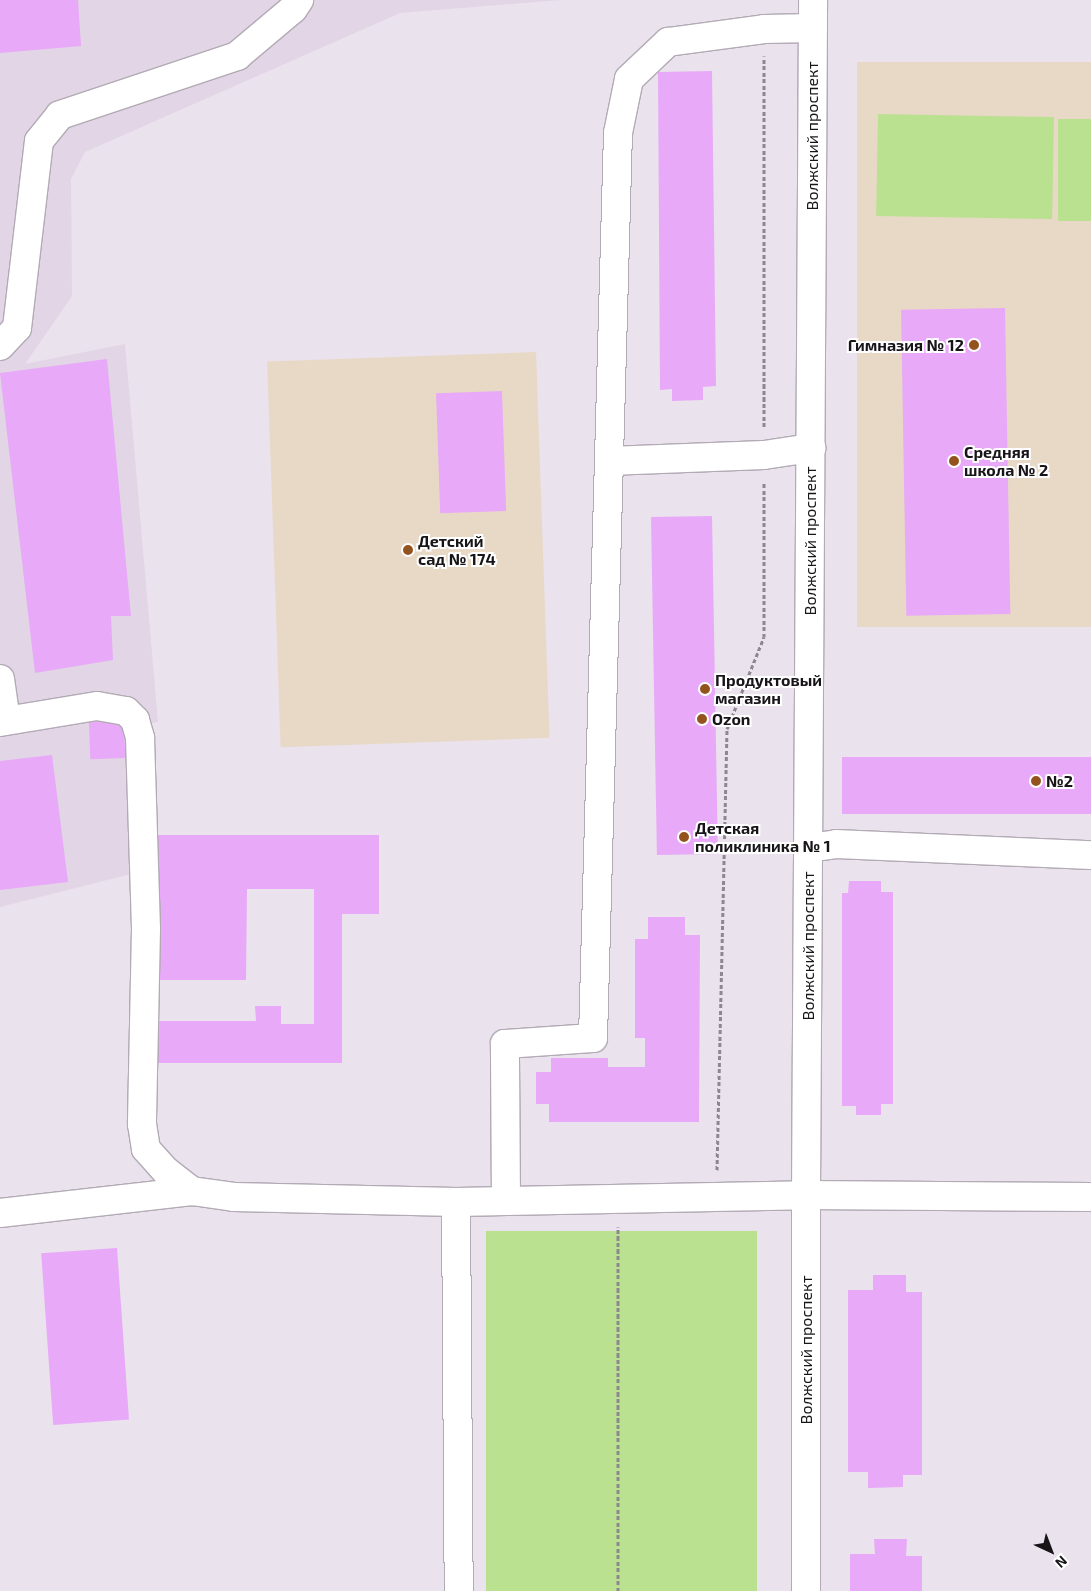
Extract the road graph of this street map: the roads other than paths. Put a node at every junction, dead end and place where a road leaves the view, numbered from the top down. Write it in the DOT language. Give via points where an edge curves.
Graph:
graph roads {
  1 [pos="299,0"];
  2 [pos="813,0"];
  3 [pos="813,28"];
  4 [pos="0,346"];
  5 [pos="811,448"];
  6 [pos="609,461"];
  7 [pos="0,679"];
  8 [pos="3,721"];
  9 [pos="809,848"];
  10 [pos="1091,854"];
  11 [pos="192,1191"];
  12 [pos="806,1194"];
  13 [pos="1091,1197"];
  14 [pos="506,1201"];
  15 [pos="456,1202"];
  16 [pos="0,1213"];
  17 [pos="460,1591"];
  18 [pos="806,1591"];
  1 -- 4 [label="street" via="293,9 237,56 60,115 39,141 17,328"];
  2 -- 3 [label="street, Волжский проспект"];
  3 -- 5 [label="street, Волжский проспект"];
  3 -- 6 [label="street" via="764,29 668,42 629,78 618,134"];
  5 -- 6 [label="street" via="764,455"];
  5 -- 9 [label="street, Волжский проспект"];
  6 -- 14 [label="street" via="592,1038 505,1044"];
  7 -- 8 [label="street"];
  8 -- 11 [label="street" via="97,706 126,711 135,720 140,738 146,929 142,1124 146,1149 166,1171"];
  9 -- 10 [label="street" via="836,844"];
  9 -- 12 [label="street, Волжский проспект"];
  11 -- 15 [label="street" via="234,1197"];
  11 -- 16 [label="street"];
  12 -- 13 [label="street"];
  12 -- 14 [label="street"];
  12 -- 18 [label="street, Волжский проспект"];
  14 -- 15 [label="street"];
  15 -- 17 [label="street"];
}
